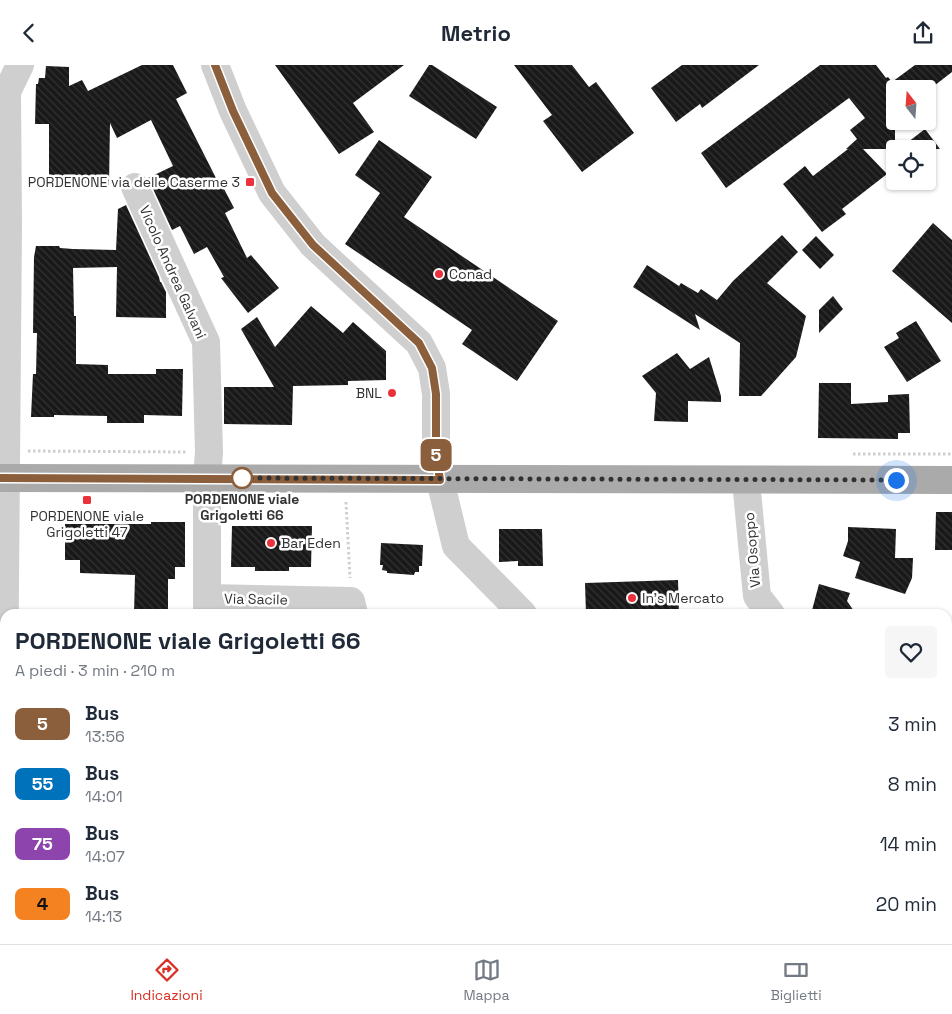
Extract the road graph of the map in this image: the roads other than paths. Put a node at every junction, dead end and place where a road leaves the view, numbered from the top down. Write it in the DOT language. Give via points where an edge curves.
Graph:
graph roads {
  1 [pos="20,65"];
  2 [pos="215,65"];
  3 [pos="135,187"];
  4 [pos="3,478"];
  5 [pos="207,478"];
  6 [pos="440,480"];
  7 [pos="952,480"];
  8 [pos="746,481"];
  9 [pos="207,606"];
  10 [pos="352,607"];
  11 [pos="3,609"];
  12 [pos="518,609"];
  13 [pos="767,609"];
  1 -- 4 [label="street" via="7,92"];
  2 -- 6 [label="street" via="272,193 313,245 419,343 432,368 436,394 436,454"];
  3 -- 5 [label="street, Vicolo Andrea Galvani" via="206,342"];
  4 -- 5 [label="main road"];
  4 -- 11 [label="street"];
  5 -- 6 [label="main road"];
  5 -- 9 [label="street, Vicolo Andrea Galvani"];
  6 -- 8 [label="main road"];
  6 -- 12 [label="street" via="456,546"];
  7 -- 8 [label="main road"];
  8 -- 13 [label="street, Via Osoppo" via="756,596"];
  9 -- 10 [label="street, Via Sacile"];
}
